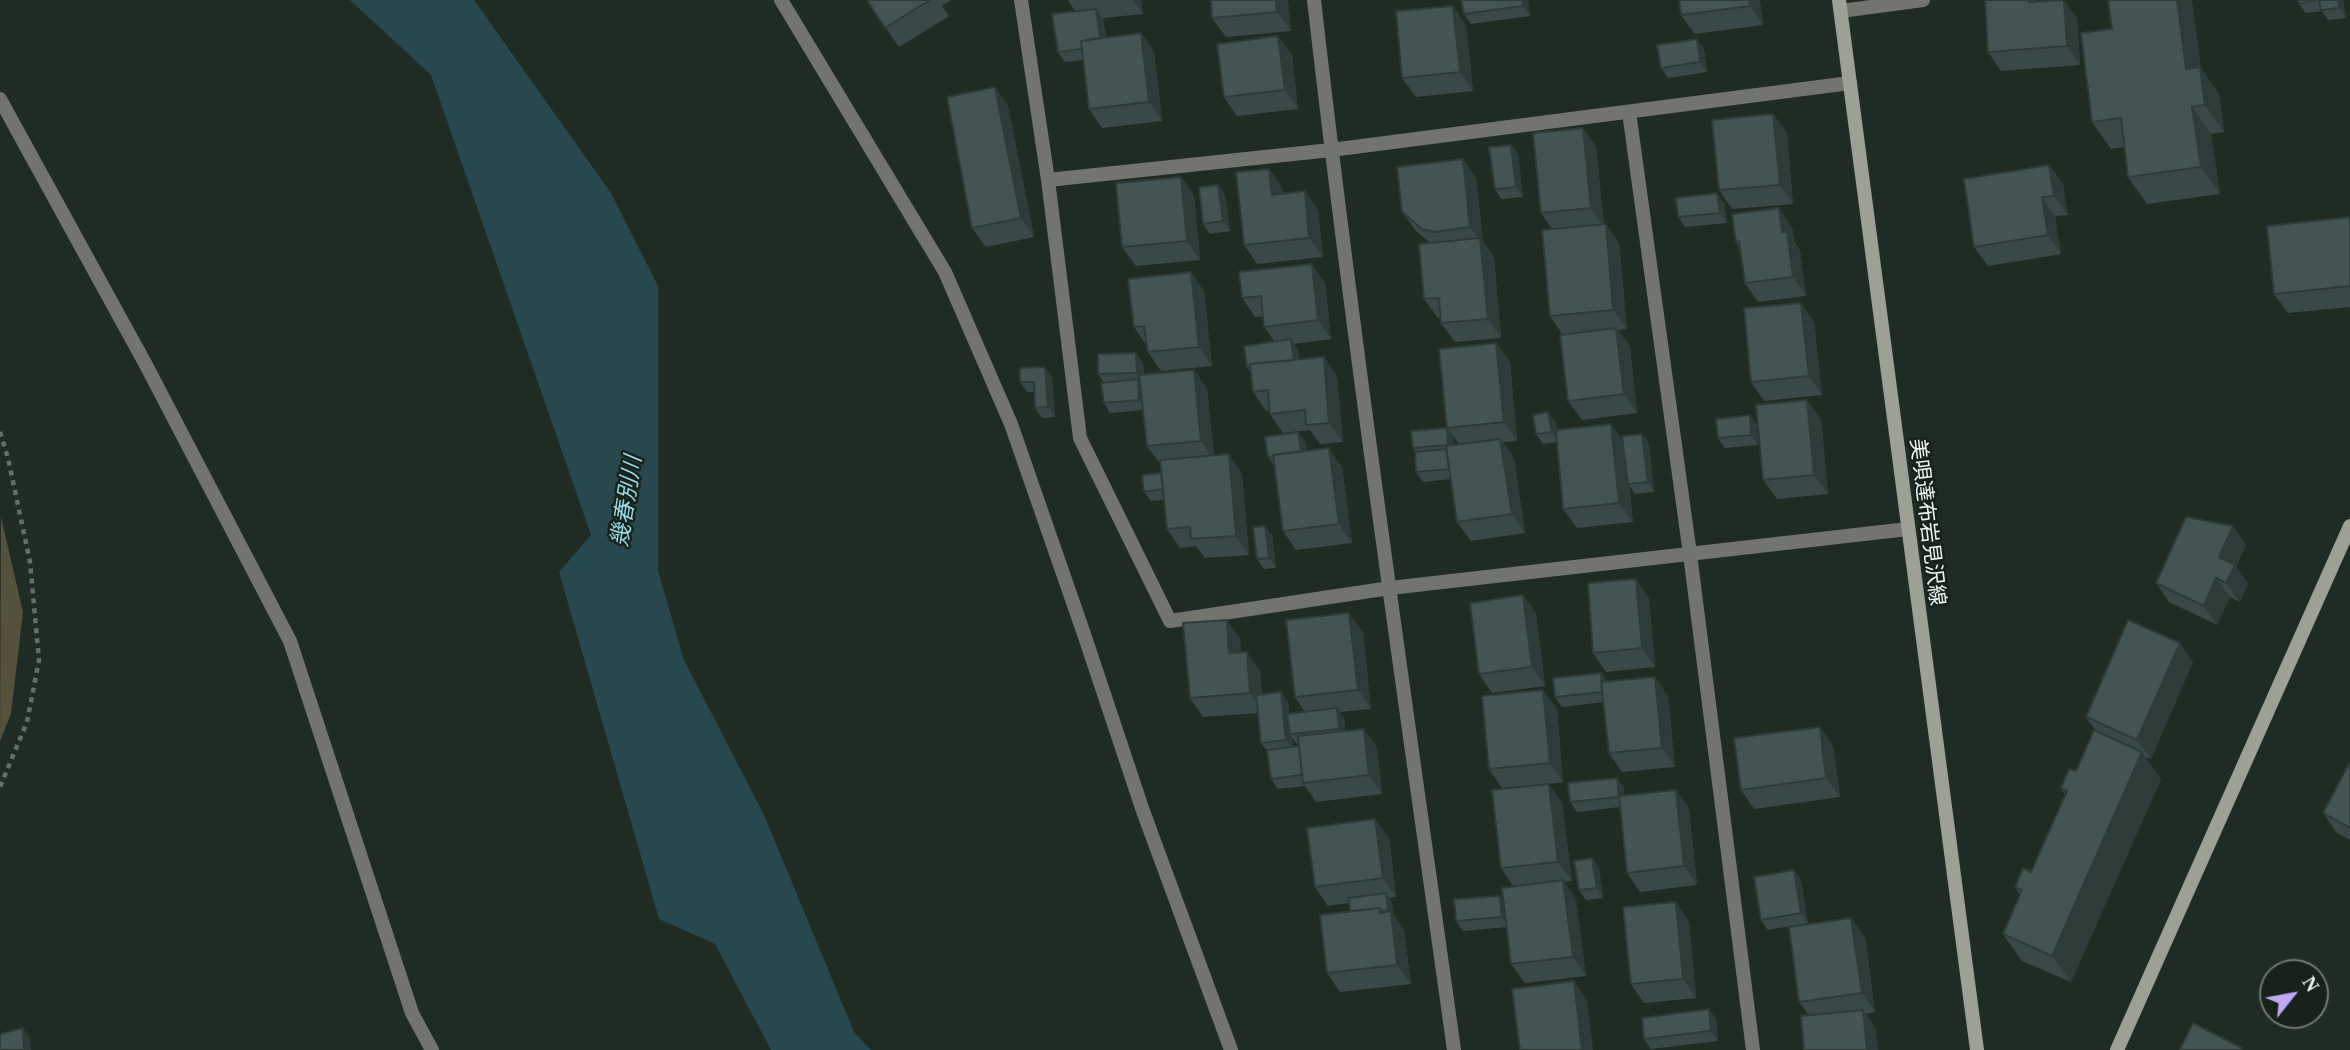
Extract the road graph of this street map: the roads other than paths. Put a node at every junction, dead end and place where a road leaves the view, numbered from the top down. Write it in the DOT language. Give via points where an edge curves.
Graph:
graph roads {
  1 [pos="781,0"];
  2 [pos="1021,0"];
  3 [pos="1314,0"];
  4 [pos="1923,0"];
  5 [pos="1840,6"];
  6 [pos="1850,83"];
  7 [pos="0,99"];
  8 [pos="1629,112"];
  9 [pos="1331,150"];
  10 [pos="1048,180"];
  11 [pos="2350,526"];
  12 [pos="1908,529"];
  13 [pos="1690,554"];
  14 [pos="1390,588"];
  15 [pos="432,1050"];
  16 [pos="1231,1050"];
  17 [pos="1454,1050"];
  18 [pos="1753,1050"];
  19 [pos="1977,1050"];
  20 [pos="2117,1050"];
  1 -- 16 [label="street" via="946,272 995,386"];
  2 -- 10 [label="street"];
  3 -- 9 [label="street"];
  4 -- 5 [label="street"];
  5 -- 6 [label="main road, 美唄達布岩見沢線"];
  6 -- 8 [label="street"];
  6 -- 12 [label="main road, 美唄達布岩見沢線"];
  7 -- 15 [label="street" via="290,641 412,1013"];
  8 -- 9 [label="street"];
  8 -- 13 [label="street"];
  9 -- 10 [label="street"];
  9 -- 14 [label="street"];
  10 -- 14 [label="street" via="1080,438 1170,621"];
  11 -- 20 [label="main road"];
  12 -- 13 [label="street"];
  12 -- 19 [label="main road, 美唄達布岩見沢線"];
  13 -- 14 [label="street"];
  13 -- 18 [label="street"];
  14 -- 17 [label="street"];
}
